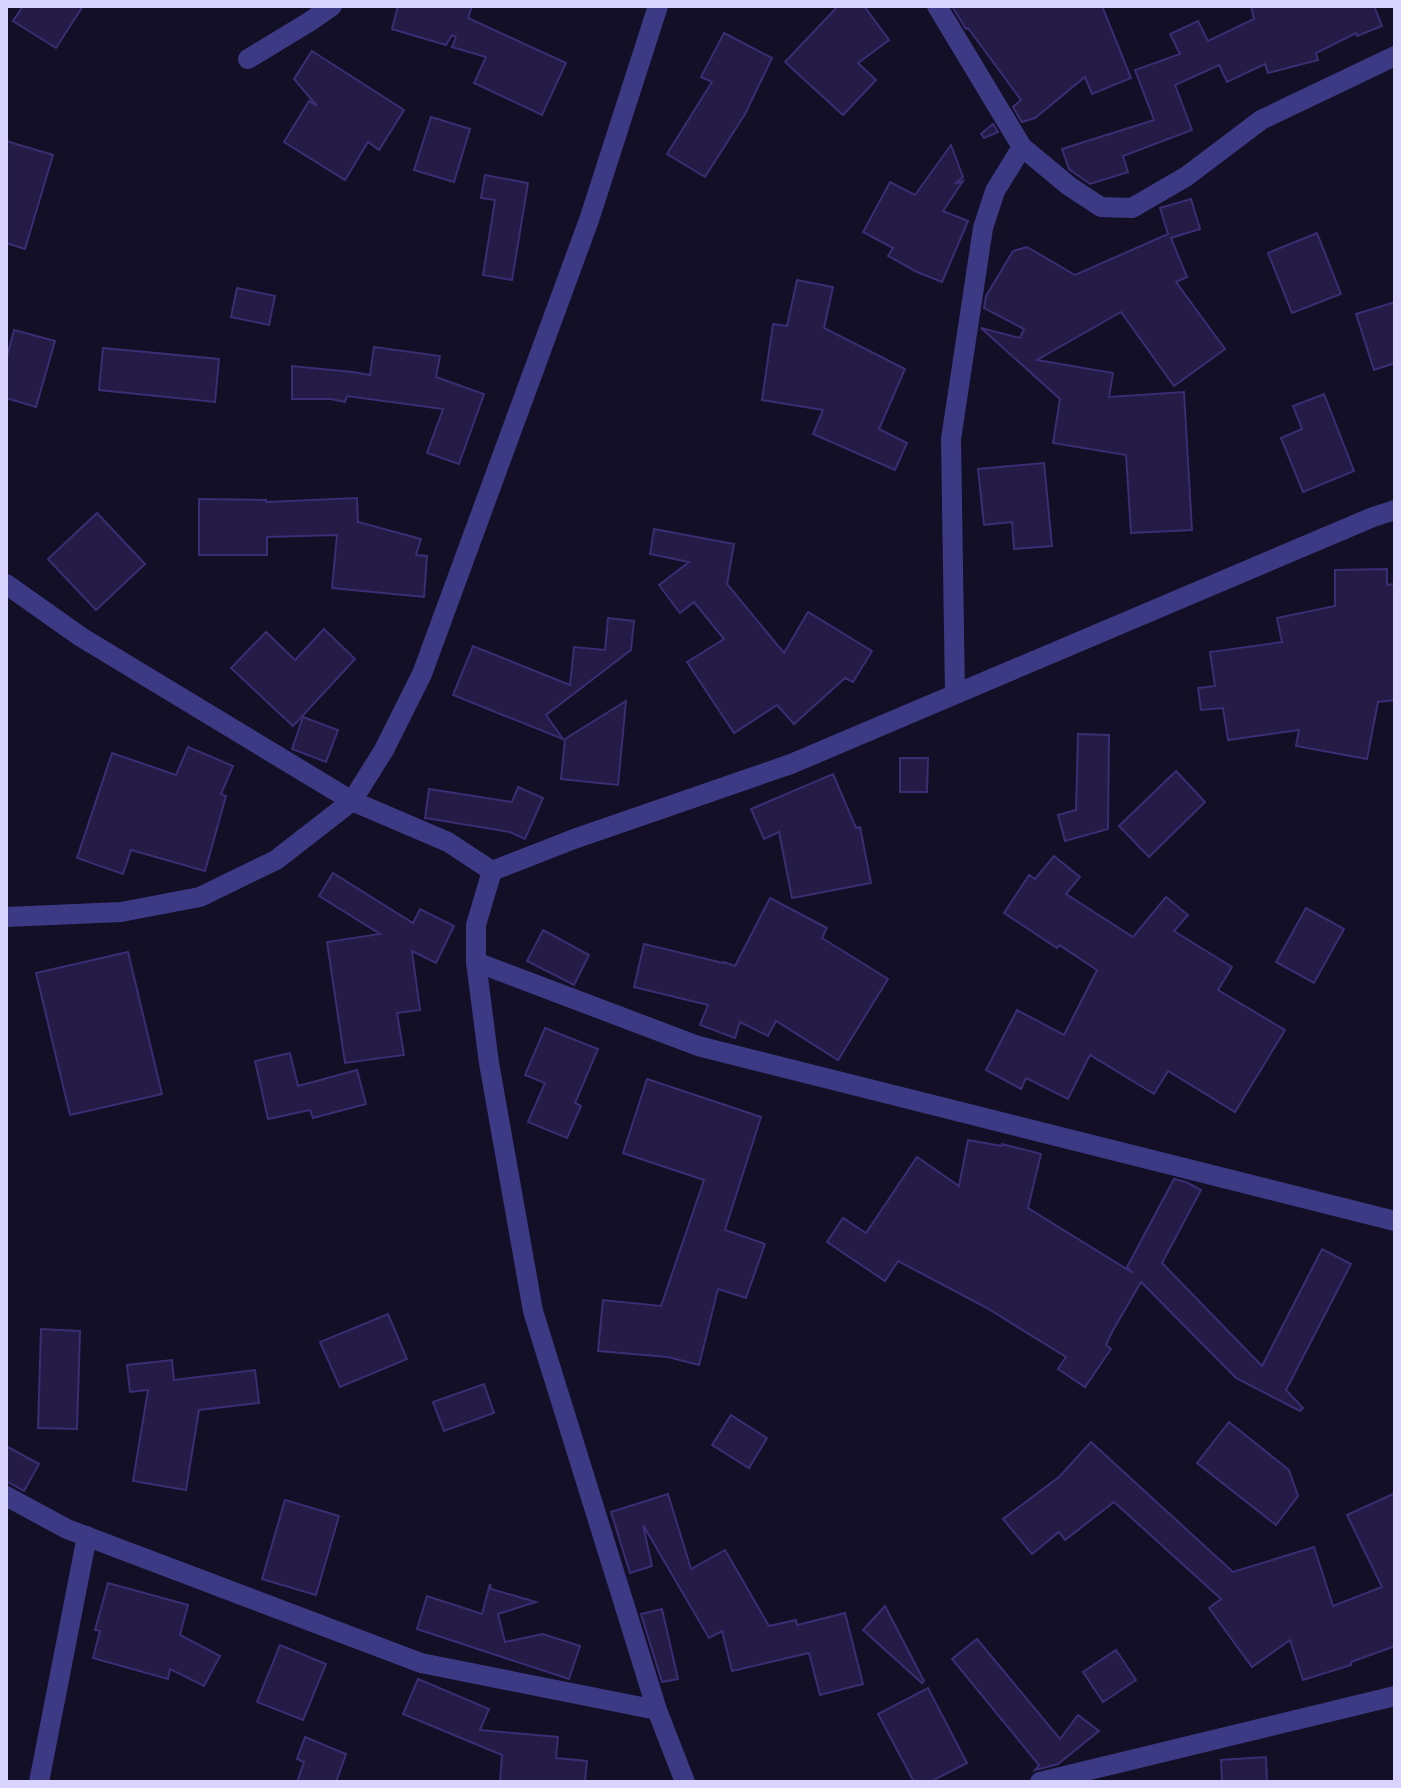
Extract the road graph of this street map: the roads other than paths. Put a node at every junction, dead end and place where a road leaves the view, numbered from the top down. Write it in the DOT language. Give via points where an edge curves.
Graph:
graph roads {
  1 [pos="332,6"];
  2 [pos="658,6"];
  3 [pos="937,6"];
  4 [pos="1395,56"];
  5 [pos="248,59"];
  6 [pos="1022,147"];
  7 [pos="1395,510"];
  8 [pos="6,584"];
  9 [pos="955,694"];
  10 [pos="352,801"];
  11 [pos="492,871"];
  12 [pos="6,917"];
  13 [pos="476,962"];
  14 [pos="1395,1221"];
  15 [pos="6,1496"];
  16 [pos="87,1536"];
  17 [pos="1395,1696"];
  18 [pos="657,1710"];
  19 [pos="39,1782"];
  20 [pos="685,1782"];
  21 [pos="1040,1782"];
  1 -- 5 [label="street"];
  2 -- 10 [label="street" via="589,220 422,674"];
  3 -- 6 [label="street"];
  4 -- 6 [label="street" via="1261,120 1187,176 1132,208 1101,207"];
  6 -- 9 [label="street" via="995,191 983,228 951,439"];
  7 -- 9 [label="street"];
  8 -- 10 [label="street" via="81,637"];
  9 -- 11 [label="street" via="791,764"];
  10 -- 11 [label="street" via="448,842"];
  10 -- 12 [label="street" via="276,860 200,897 121,912"];
  11 -- 13 [label="street" via="476,925"];
  13 -- 14 [label="street" via="698,1046"];
  13 -- 18 [label="street" via="533,1311"];
  15 -- 16 [label="street"];
  16 -- 18 [label="street" via="421,1663"];
  16 -- 19 [label="street"];
  17 -- 21 [label="street"];
  18 -- 20 [label="street"];
}
